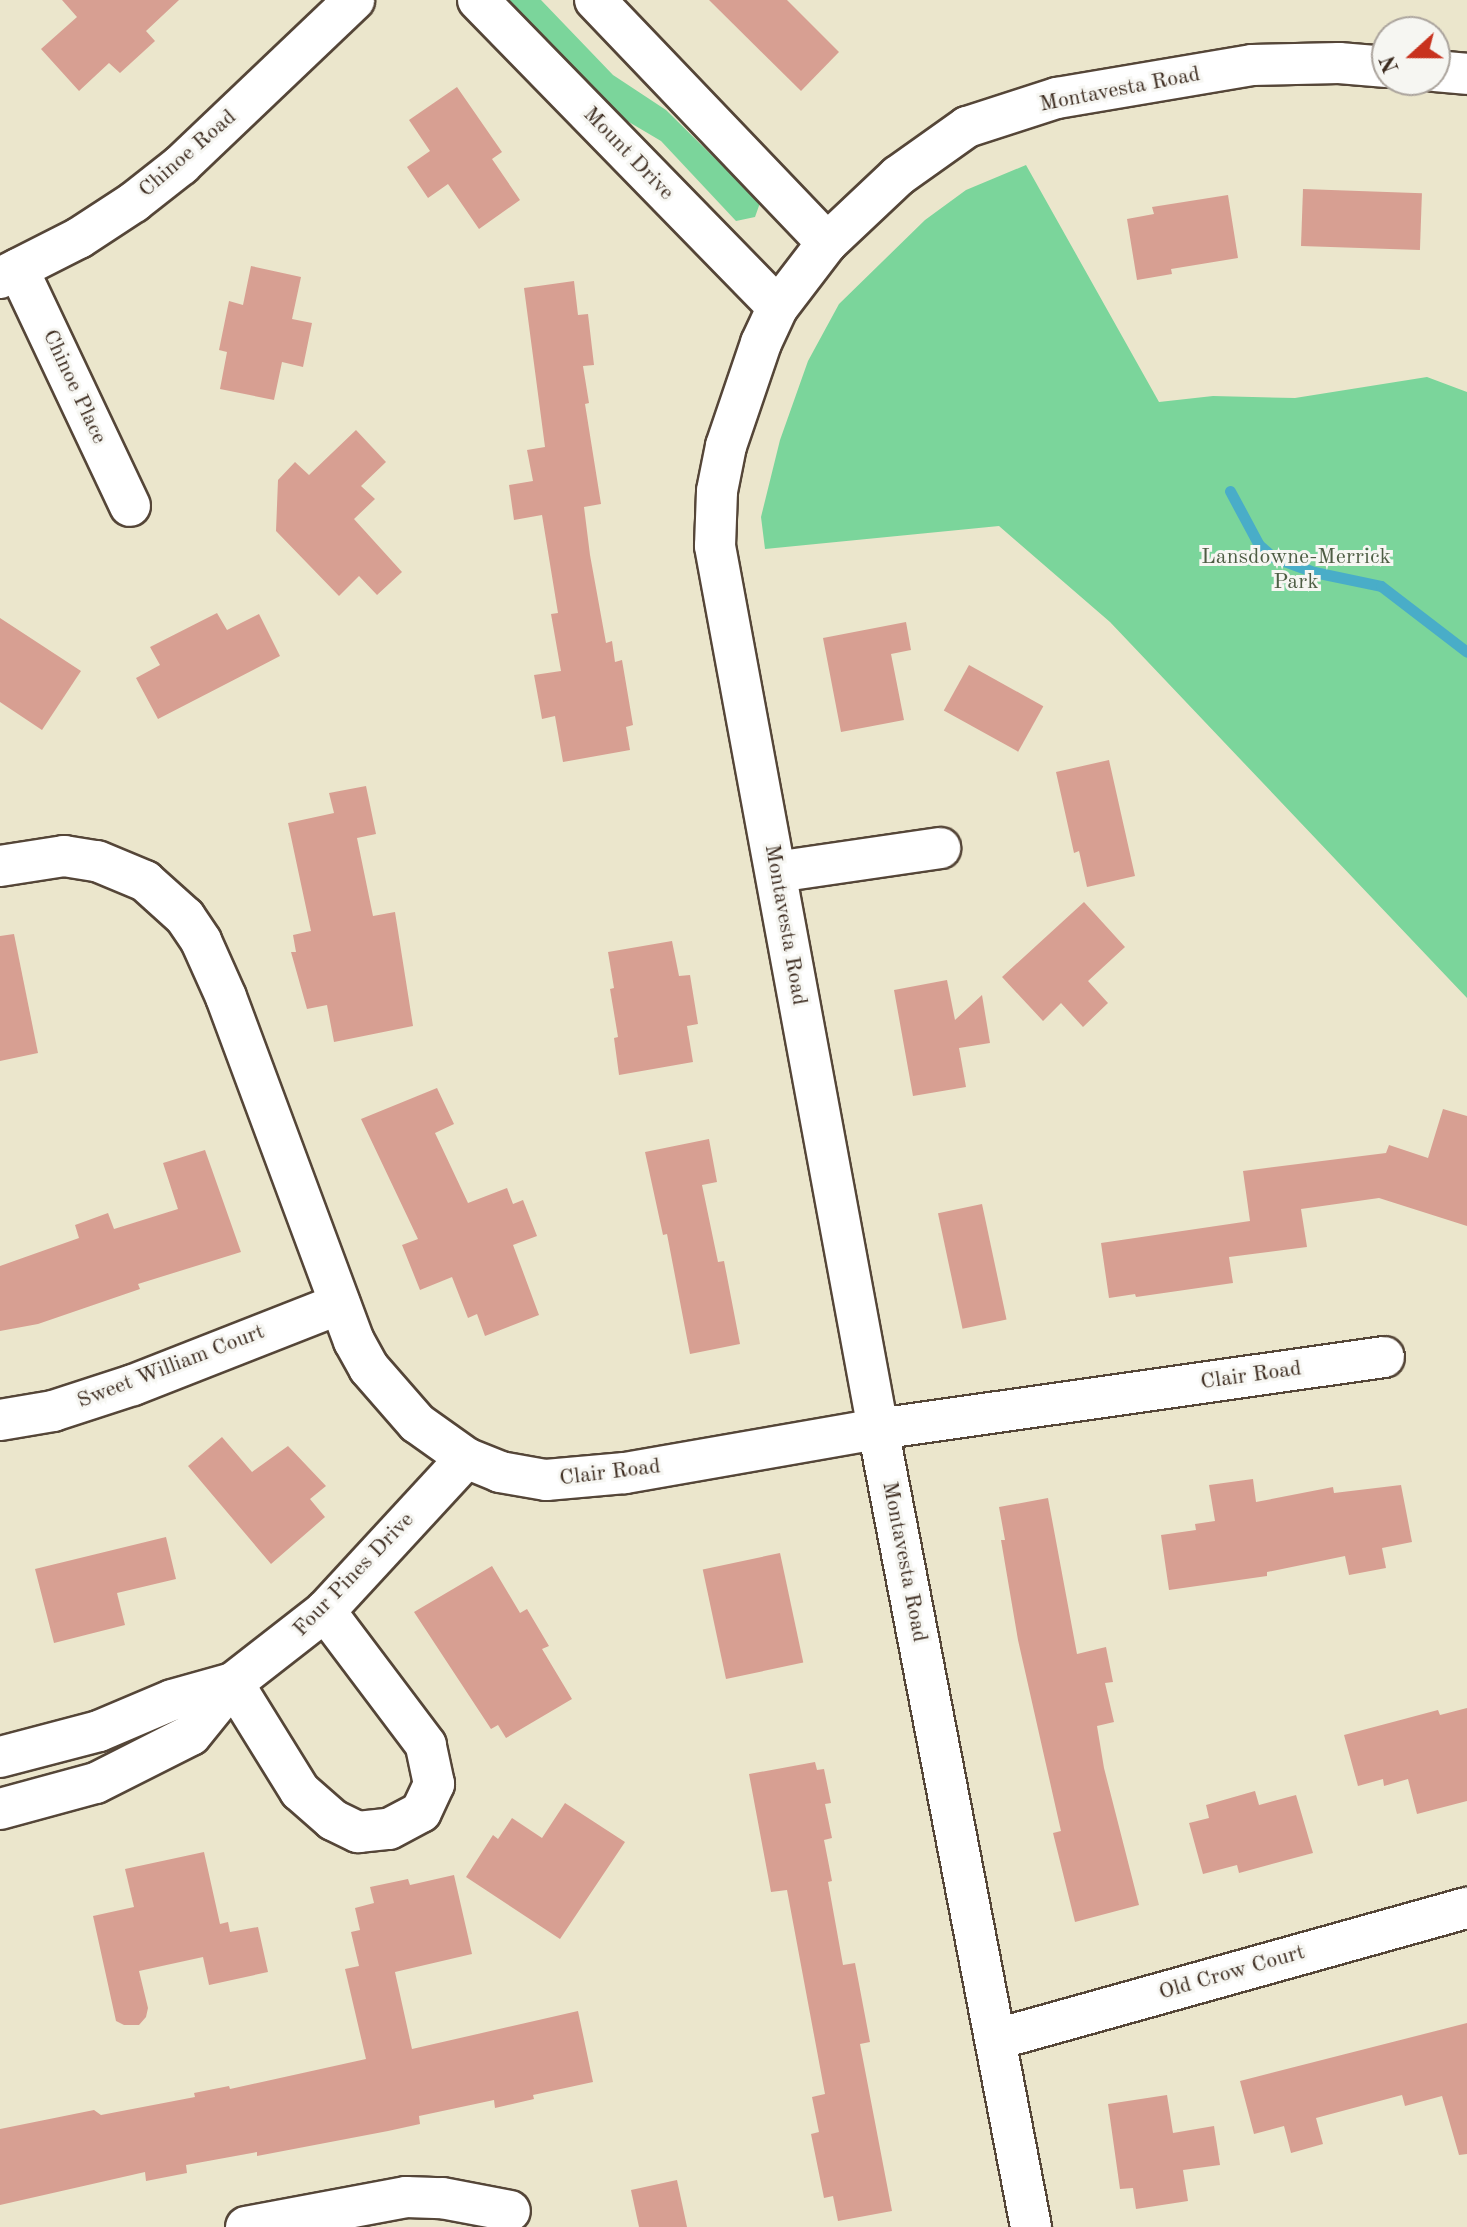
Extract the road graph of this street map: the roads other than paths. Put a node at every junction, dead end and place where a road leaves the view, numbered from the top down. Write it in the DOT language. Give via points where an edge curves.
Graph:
graph roads {
  1 [pos="354,0"];
  2 [pos="478,0"];
  3 [pos="595,0"];
  4 [pos="1371,66"];
  5 [pos="827,243"];
  6 [pos="9,273"];
  7 [pos="778,307"];
  8 [pos="130,506"];
  9 [pos="940,848"];
  10 [pos="0,866"];
  11 [pos="776,872"];
  12 [pos="340,1304"];
  13 [pos="1384,1357"];
  14 [pos="0,1420"];
  15 [pos="878,1429"];
  16 [pos="466,1458"];
  17 [pos="325,1611"];
  18 [pos="233,1683"];
  19 [pos="0,1757"];
  20 [pos="0,1809"];
  21 [pos="1467,1908"];
  22 [pos="997,2039"];
  23 [pos="510,2211"];
  24 [pos="246,2227"];
  25 [pos="1031,2227"];
  1 -- 6 [label="street, Chinoe Road" via="181,165 79,238"];
  2 -- 7 [label="street, Mount Drive"];
  3 -- 5 [label="street"];
  4 -- 5 [label="street, Montavesta Road" via="1252,65 1057,98 967,127 898,176"];
  5 -- 7 [label="street, Montavesta Road"];
  6 -- 8 [label="street, Chinoe Place"];
  7 -- 11 [label="street, Montavesta Road" via="726,446 713,518"];
  9 -- 11 [label="street"];
  10 -- 12 [label="street, Clair Road" via="64,856 97,861 145,881 185,917 226,997"];
  11 -- 15 [label="street, Montavesta Road"];
  12 -- 14 [label="street, Sweet William Court" via="133,1385 53,1411"];
  12 -- 16 [label="street, Clair Road" via="354,1341 389,1394 417,1423"];
  13 -- 15 [label="street, Clair Road"];
  15 -- 16 [label="street, Clair Road" via="570,1480 500,1472"];
  15 -- 22 [label="street, Montavesta Road"];
  16 -- 17 [label="street, Four Pines Drive"];
  17 -- 18 [label="street, Four Pines Drive"];
  17 -- 18 [label="street" via="426,1745 434,1784 421,1812 389,1829 358,1832 333,1820 300,1791"];
  18 -- 19 [label="street, Four Pines Drive" via="172,1700 99,1731"];
  18 -- 20 [label="street, Four Pines Drive" via="191,1735 145,1761 96,1783"];
  21 -- 22 [label="street, Old Crow Court"];
  22 -- 25 [label="street, Montavesta Road"];
  23 -- 24 [label="street" via="406,2197"];
}
